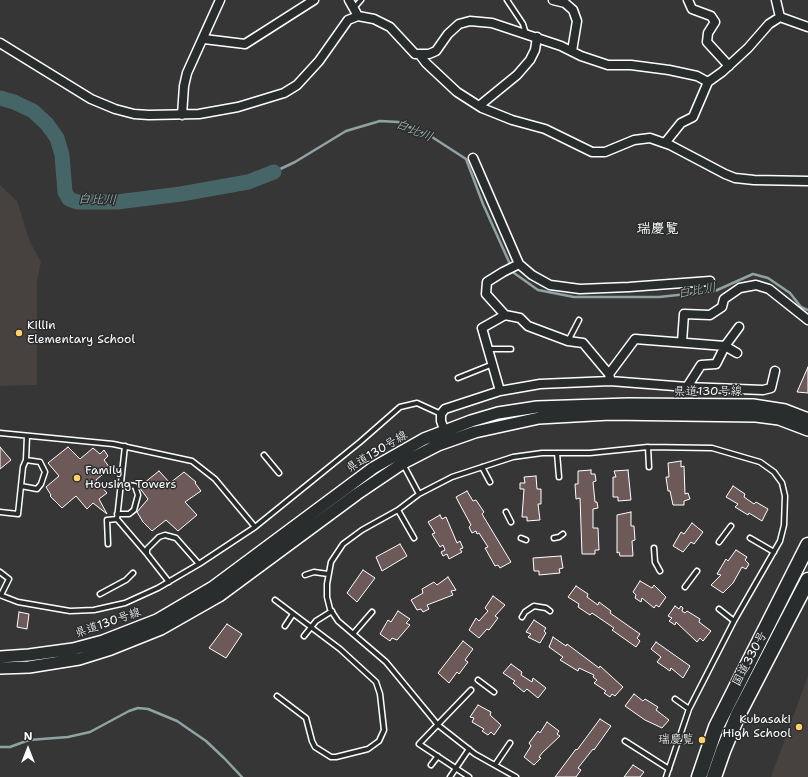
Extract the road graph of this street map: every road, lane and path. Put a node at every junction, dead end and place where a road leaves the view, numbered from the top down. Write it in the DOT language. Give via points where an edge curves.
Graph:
graph roads {
  1 [pos="220,0"];
  2 [pos="314,0"];
  3 [pos="349,0"];
  4 [pos="361,0"];
  5 [pos="507,0"];
  6 [pos="553,0"];
  7 [pos="688,0"];
  8 [pos="776,0"];
  9 [pos="354,8"];
  10 [pos="358,16"];
  11 [pos="780,17"];
  12 [pos="808,27"];
  13 [pos="526,34"];
  14 [pos="537,37"];
  15 [pos="204,39"];
  16 [pos="0,43"];
  17 [pos="572,51"];
  18 [pos="420,55"];
  19 [pos="728,66"];
  20 [pos="708,82"];
  21 [pos="479,106"];
  22 [pos="182,115"];
  23 [pos="665,143"];
  24 [pos="473,158"];
  25 [pos="808,181"];
  26 [pos="518,265"];
  27 [pos="710,281"];
  28 [pos="506,315"];
  29 [pos="579,320"];
  30 [pos="808,320"];
  31 [pos="738,327"];
  32 [pos="568,341"];
  33 [pos="682,342"];
  34 [pos="725,346"];
  35 [pos="488,349"];
  36 [pos="511,349"];
  37 [pos="737,352"];
  38 [pos="493,364"];
  39 [pos="775,371"];
  40 [pos="610,377"];
  41 [pos="458,378"];
  42 [pos="687,387"];
  43 [pos="500,390"];
  44 [pos="441,414"];
  45 [pos="806,417"];
  46 [pos="779,419"];
  47 [pos="444,430"];
  48 [pos="808,430"];
  49 [pos="0,433"];
  50 [pos="27,436"];
  51 [pos="808,437"];
  52 [pos="448,441"];
  53 [pos="125,446"];
  54 [pos="648,447"];
  55 [pos="397,453"];
  56 [pos="556,453"];
  57 [pos="264,455"];
  58 [pos="26,460"];
  59 [pos="403,463"];
  60 [pos="482,467"];
  61 [pos="649,467"];
  62 [pos="279,473"];
  63 [pos="559,477"];
  64 [pos="490,482"];
  65 [pos="121,484"];
  66 [pos="21,486"];
  67 [pos="419,494"];
  68 [pos="398,510"];
  69 [pos="0,512"];
  70 [pos="506,512"];
  71 [pos="117,516"];
  72 [pos="511,522"];
  73 [pos="731,526"];
  74 [pos="255,527"];
  75 [pos="563,534"];
  76 [pos="414,538"];
  77 [pos="521,538"];
  78 [pos="554,538"];
  79 [pos="750,538"];
  80 [pos="526,540"];
  81 [pos="719,542"];
  82 [pos="108,544"];
  83 [pos="808,545"];
  84 [pos="654,548"];
  85 [pos="774,552"];
  86 [pos="148,554"];
  87 [pos="199,564"];
  88 [pos="660,571"];
  89 [pos="697,571"];
  90 [pos="0,572"];
  91 [pos="133,573"];
  92 [pos="328,574"];
  93 [pos="305,575"];
  94 [pos="808,580"];
  95 [pos="169,582"];
  96 [pos="685,587"];
  97 [pos="100,594"];
  98 [pos="1,595"];
  99 [pos="275,600"];
  100 [pos="719,609"];
  101 [pos="332,611"];
  102 [pos="550,611"];
  103 [pos="372,612"];
  104 [pos="293,614"];
  105 [pos="522,617"];
  106 [pos="734,621"];
  107 [pos="285,626"];
  108 [pos="311,628"];
  109 [pos="353,634"];
  110 [pos="304,636"];
  111 [pos="0,657"];
  112 [pos="0,668"];
  113 [pos="478,680"];
  114 [pos="472,690"];
  115 [pos="494,692"];
  116 [pos="277,696"];
  117 [pos="675,699"];
  118 [pos="689,709"];
  119 [pos="438,725"];
  120 [pos="624,741"];
  121 [pos="510,742"];
  122 [pos="469,750"];
  123 [pos="438,756"];
  124 [pos="432,765"];
  125 [pos="496,765"];
  126 [pos="457,768"];
  127 [pos="669,769"];
  128 [pos="450,777"];
  129 [pos="469,777"];
  130 [pos="516,777"];
  131 [pos="666,777"];
  132 [pos="699,777"];
  133 [pos="714,777"];
  1 -- 15 [label="street"];
  2 -- 15 [label="street" via="245,44"];
  3 -- 9 [label="street"];
  4 -- 9 [label="lane"];
  5 -- 13 [label="lane" via="523,24"];
  6 -- 17 [label="street" via="565,3 573,10 578,21"];
  7 -- 19 [label="street" via="692,9 711,16 715,22 708,33 707,42"];
  8 -- 11 [label="street"];
  9 -- 10 [label="street"];
  10 -- 18 [label="street" via="390,27 412,52"];
  10 -- 22 [label="street" via="348,20 319,61 297,85 284,93 222,111"];
  11 -- 12 [label="street"];
  11 -- 19 [label="street" via="768,24 748,48"];
  13 -- 14 [label="street"];
  13 -- 18 [label="street" via="492,23 470,21 459,24 436,51"];
  14 -- 17 [label="street"];
  14 -- 21 [label="street" via="530,60 517,76"];
  15 -- 22 [label="street" via="187,72"];
  16 -- 22 [label="street" via="91,99 115,109 134,114"];
  17 -- 20 [label="street" via="608,65 669,70 697,76"];
  18 -- 21 [label="street" via="456,92"];
  19 -- 20 [label="street"];
  20 -- 23 [label="street" via="693,117 681,123"];
  21 -- 23 [label="street" via="512,120 545,129 592,152 605,152 641,138"];
  23 -- 25 [label="street" via="735,178"];
  24 -- 26 [label="street"];
  26 -- 27 [label="street" via="550,285 580,289"];
  26 -- 28 [label="street" via="487,282 486,294"];
  28 -- 32 [label="street" via="520,318 528,326"];
  28 -- 35 [label="street" via="482,328"];
  29 -- 32 [label="lane"];
  30 -- 33 [label="street" via="769,289 756,285 740,288 724,299 722,307 710,315 684,314"];
  31 -- 34 [label="street"];
  32 -- 40 [label="street" via="583,343"];
  33 -- 34 [label="street"];
  33 -- 40 [label="street" via="635,339"];
  34 -- 37 [label="street"];
  34 -- 42 [label="street" via="716,364 701,365"];
  35 -- 36 [label="lane"];
  35 -- 38 [label="street"];
  38 -- 41 [label="lane"];
  38 -- 43 [label="street"];
  39 -- 42 [label="street" via="771,388 763,390"];
  40 -- 42 [label="street"];
  40 -- 43 [label="street"];
  43 -- 44 [label="street" via="445,409"];
  44 -- 47 [label="street"];
  44 -- 74 [label="lane" via="417,403 400,407"];
  45 -- 47 [label="main road, 県道130号線" via="785,410 753,405 566,405 498,413"];
  46 -- 48 [label="main road, 県道130号線"];
  46 -- 51 [label="main road"];
  46 -- 52 [label="main road, 県道130号線" via="716,415 573,415 500,425"];
  47 -- 52 [label="street"];
  47 -- 55 [label="main road, 県道130号線"];
  49 -- 50 [label="lane"];
  50 -- 53 [label="lane"];
  50 -- 58 [label="lane"];
  52 -- 59 [label="main road, 県道130号線"];
  53 -- 65 [label="lane"];
  53 -- 74 [label="lane" via="192,461 215,479"];
  54 -- 56 [label="lane" via="590,453"];
  54 -- 61 [label="lane"];
  54 -- 85 [label="lane" via="712,448 760,462 774,472 782,483 786,510 780,541"];
  55 -- 59 [label="lane"];
  55 -- 111 [label="main road, 県道130号線" via="349,484 213,587 157,620 103,641 73,649"];
  56 -- 60 [label="lane" via="513,457"];
  56 -- 63 [label="lane"];
  57 -- 62 [label="lane"];
  58 -- 66 [label="lane" via="22,467"];
  58 -- 66 [label="lane" via="40,462 45,472 37,489"];
  59 -- 67 [label="lane"];
  59 -- 112 [label="main road, 県道130号線" via="253,572 182,618 139,639 79,658 29,667"];
  60 -- 64 [label="lane"];
  60 -- 67 [label="lane" via="452,477"];
  65 -- 71 [label="lane"];
  65 -- 71 [label="lane" via="135,486 138,495 134,510 129,514"];
  66 -- 69 [label="lane" via="18,514"];
  67 -- 68 [label="lane"];
  68 -- 76 [label="lane"];
  68 -- 92 [label="lane" via="343,544 331,562"];
  70 -- 72 [label="lane"];
  71 -- 82 [label="lane" via="107,520"];
  71 -- 86 [label="lane"];
  73 -- 81 [label="lane"];
  74 -- 87 [label="lane"];
  75 -- 78 [label="lane" via="559,538"];
  77 -- 80 [label="lane"];
  79 -- 85 [label="lane"];
  83 -- 132 [label="highway, 国道330号" via="716,727"];
  84 -- 88 [label="lane" via="655,562"];
  85 -- 106 [label="lane"];
  86 -- 87 [label="lane" via="152,542 159,537 169,536 176,538"];
  86 -- 95 [label="lane"];
  87 -- 95 [label="lane"];
  89 -- 96 [label="lane"];
  90 -- 98 [label="lane" via="10,579"];
  91 -- 97 [label="lane" via="126,580"];
  92 -- 93 [label="lane" via="314,572"];
  92 -- 101 [label="lane" via="327,597"];
  94 -- 133 [label="highway, 国道330号" via="738,715"];
  95 -- 98 [label="lane" via="125,603 84,611 18,602"];
  99 -- 104 [label="lane"];
  100 -- 106 [label="lane"];
  101 -- 108 [label="lane"];
  101 -- 109 [label="lane" via="338,621"];
  102 -- 105 [label="lane" via="534,606"];
  103 -- 109 [label="lane"];
  104 -- 107 [label="lane"];
  104 -- 108 [label="lane"];
  106 -- 118 [label="lane"];
  108 -- 110 [label="lane"];
  108 -- 116 [label="lane" via="340,649 376,682 385,726 383,735 368,749 336,758 315,747 306,718"];
  109 -- 119 [label="lane" via="386,662"];
  113 -- 115 [label="lane"];
  114 -- 119 [label="lane"];
  117 -- 118 [label="lane"];
  118 -- 127 [label="lane"];
  119 -- 122 [label="lane"];
  119 -- 123 [label="lane" via="419,744"];
  120 -- 127 [label="lane"];
  121 -- 125 [label="lane"];
  122 -- 125 [label="lane"];
  122 -- 126 [label="lane"];
  123 -- 124 [label="lane"];
  123 -- 126 [label="lane"];
  125 -- 130 [label="lane"];
  126 -- 128 [label="lane"];
  126 -- 129 [label="lane"];
  127 -- 131 [label="lane"];
}
